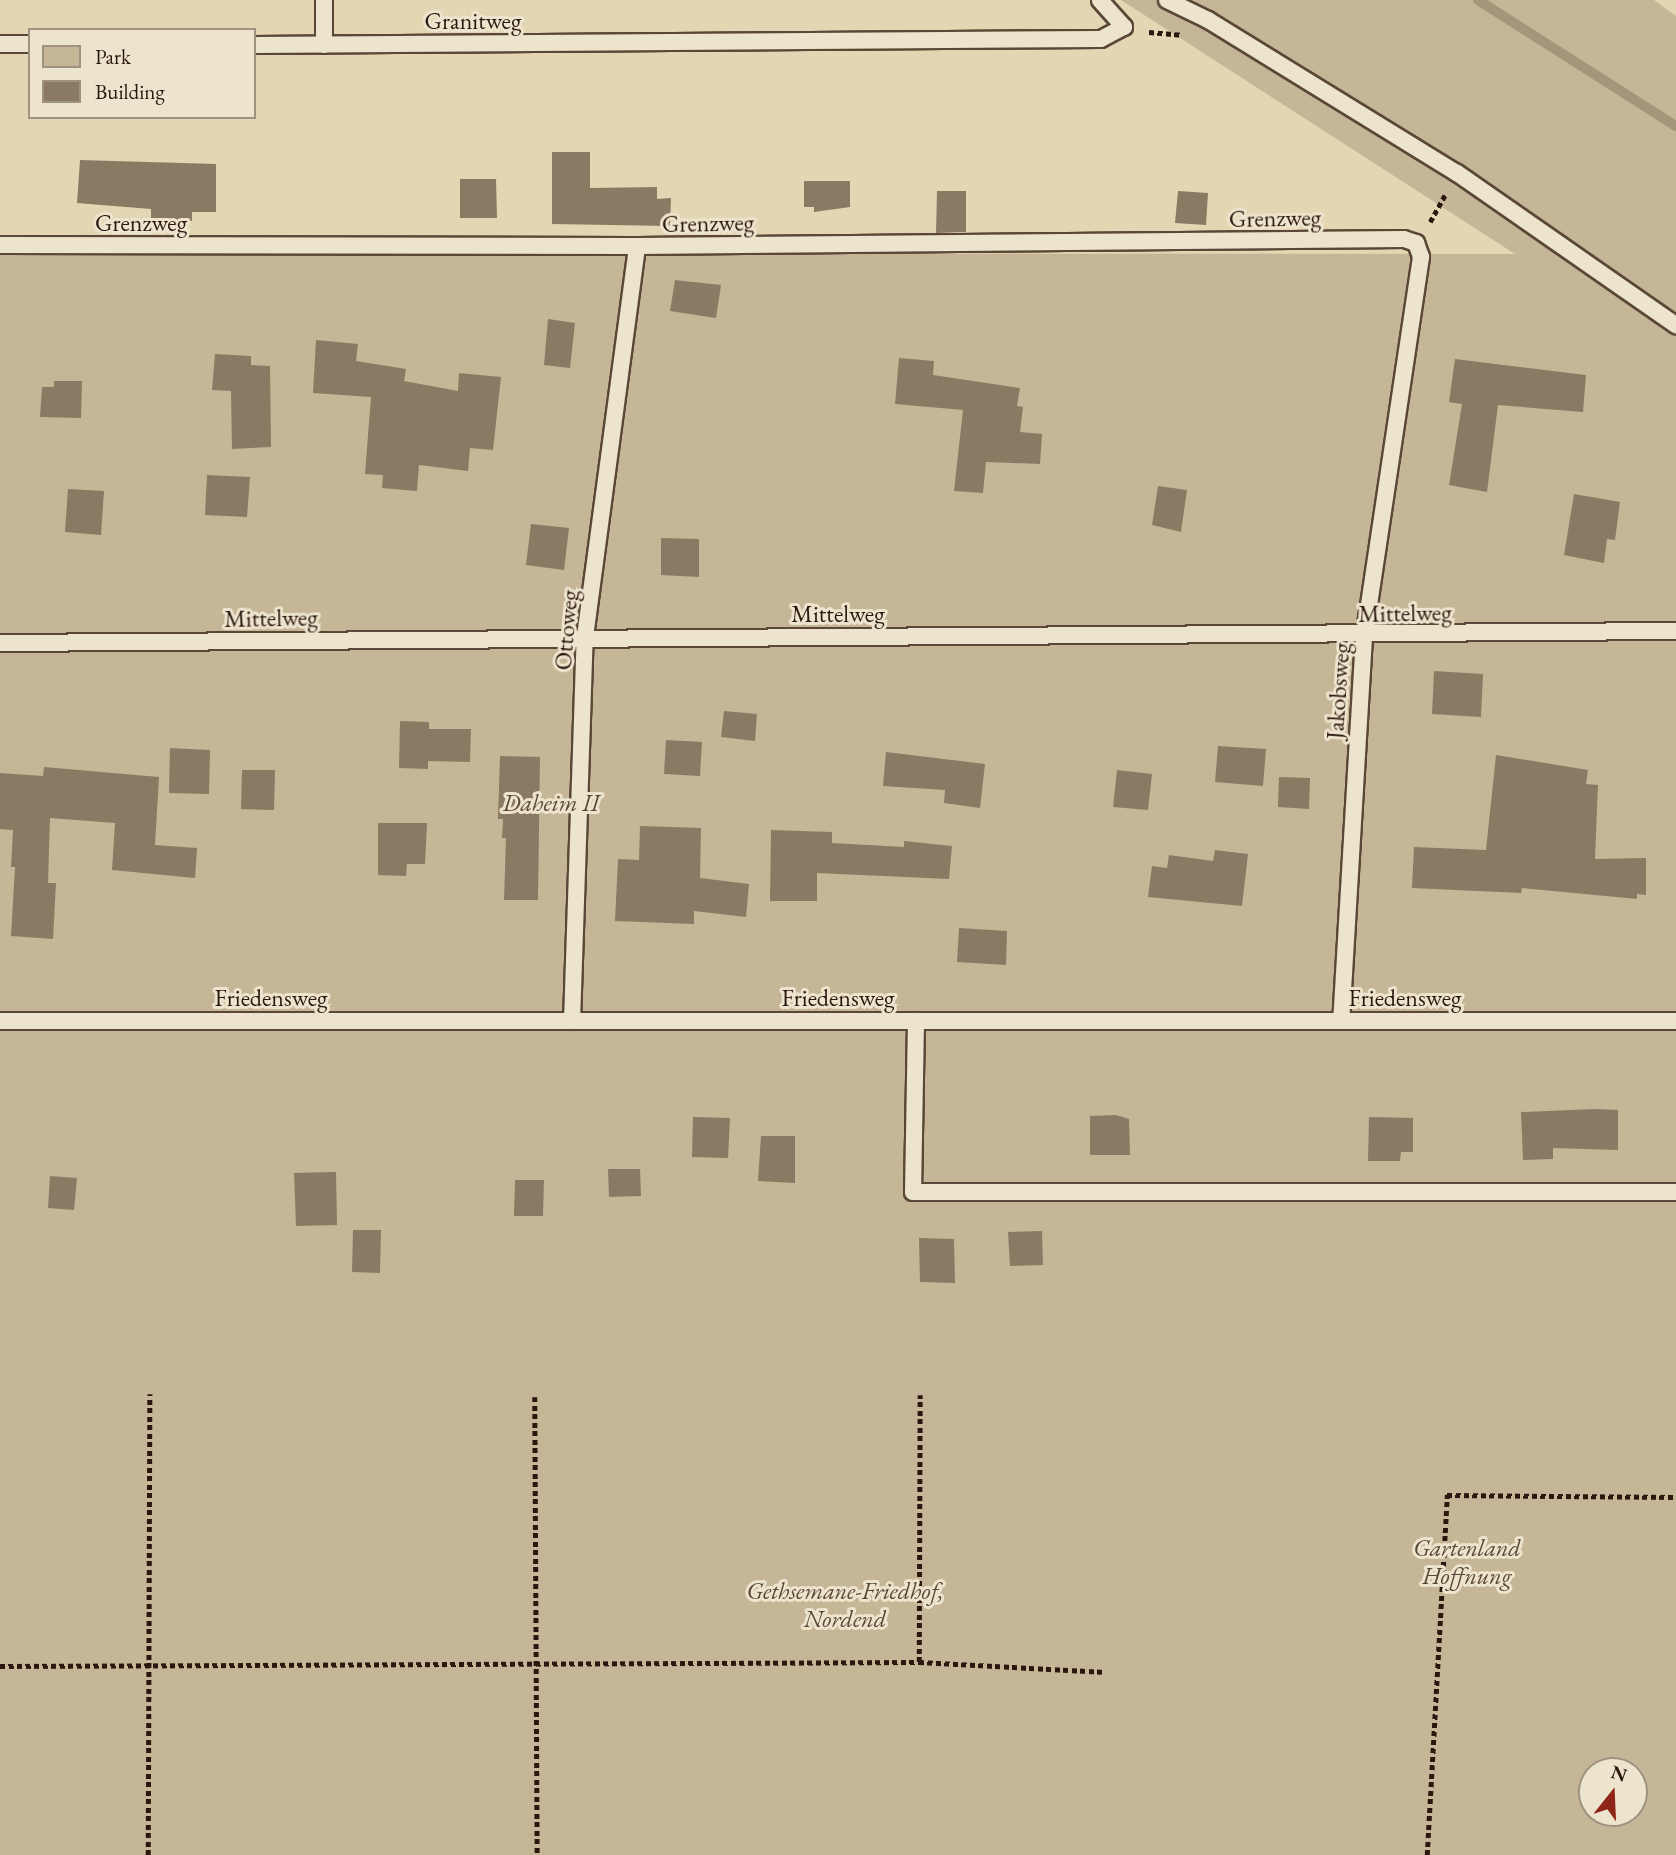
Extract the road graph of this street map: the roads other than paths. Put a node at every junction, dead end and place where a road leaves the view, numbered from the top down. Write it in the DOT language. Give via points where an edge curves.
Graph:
graph roads {
  1 [pos="324,0"];
  2 [pos="1100,0"];
  3 [pos="1167,0"];
  4 [pos="0,44"];
  5 [pos="28,44"];
  6 [pos="256,45"];
  7 [pos="324,45"];
  8 [pos="1416,243"];
  9 [pos="0,245"];
  10 [pos="637,246"];
  11 [pos="1676,324"];
  12 [pos="1676,631"];
  13 [pos="585,637"];
  14 [pos="1364,637"];
  15 [pos="0,643"];
  16 [pos="1341,1020"];
  17 [pos="0,1021"];
  18 [pos="572,1021"];
  19 [pos="916,1021"];
  20 [pos="1676,1021"];
  21 [pos="1676,1192"];
  1 -- 7 [label="lane"];
  2 -- 7 [label="lane, Granitweg" via="1124,27 1101,38"];
  3 -- 11 [label="lane" via="1208,20 1457,173"];
  4 -- 5 [label="lane"];
  6 -- 7 [label="lane, Granitweg"];
  8 -- 10 [label="lane, Grenzweg" via="1390,239"];
  8 -- 14 [label="lane, Jakobsweg" via="1421,257"];
  9 -- 10 [label="lane, Grenzweg"];
  10 -- 13 [label="lane, Ottoweg"];
  12 -- 14 [label="lane, Mittelweg"];
  13 -- 14 [label="lane, Mittelweg"];
  13 -- 15 [label="lane, Mittelweg"];
  13 -- 18 [label="lane, Ottoweg"];
  14 -- 16 [label="lane, Jakobsweg"];
  16 -- 19 [label="lane, Friedensweg"];
  16 -- 20 [label="lane, Friedensweg"];
  17 -- 18 [label="lane, Friedensweg"];
  18 -- 19 [label="lane, Friedensweg"];
  19 -- 21 [label="lane" via="913,1192"];
}
